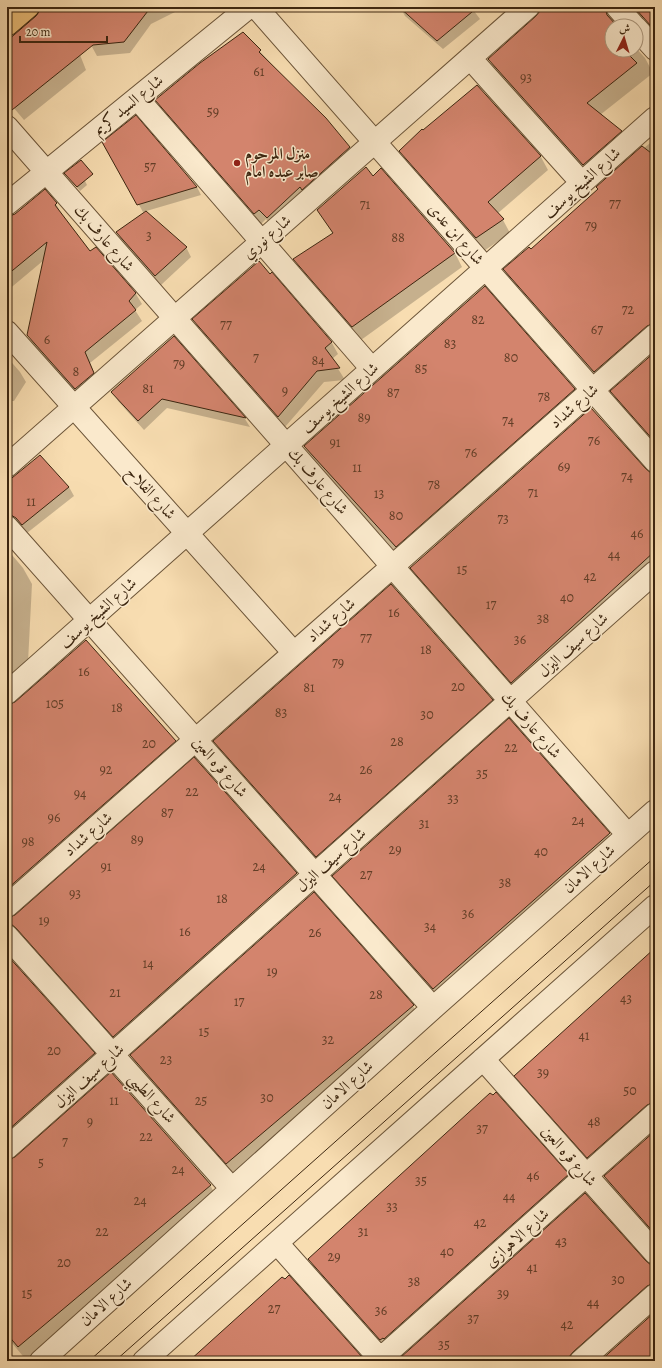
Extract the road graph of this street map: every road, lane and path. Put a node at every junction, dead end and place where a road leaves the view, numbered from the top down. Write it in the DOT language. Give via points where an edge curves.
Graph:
graph roads {
  1 [pos="28,7"];
  2 [pos="256,7"];
  3 [pos="528,7"];
  4 [pos="617,7"];
  5 [pos="236,11"];
  6 [pos="627,18"];
  7 [pos="7,25"];
  8 [pos="644,37"];
  9 [pos="655,50"];
  10 [pos="470,58"];
  11 [pos="137,98"];
  12 [pos="655,118"];
  13 [pos="7,128"];
  14 [pos="375,142"];
  15 [pos="46,172"];
  16 [pos="582,183"];
  17 [pos="7,204"];
  18 [pos="262,242"];
  19 [pos="486,268"];
  20 [pos="175,318"];
  21 [pos="7,332"];
  22 [pos="655,335"];
  23 [pos="372,369"];
  24 [pos="592,390"];
  25 [pos="74,407"];
  26 [pos="286,446"];
  27 [pos="655,461"];
  28 [pos="7,466"];
  29 [pos="7,527"];
  30 [pos="187,533"];
  31 [pos="392,566"];
  32 [pos="655,572"];
  33 [pos="90,620"];
  34 [pos="294,653"];
  35 [pos="7,694"];
  36 [pos="510,701"];
  37 [pos="195,740"];
  38 [pos="655,811"];
  39 [pos="628,834"];
  40 [pos="315,875"];
  41 [pos="7,906"];
  42 [pos="655,906"];
  43 [pos="7,936"];
  44 [pos="433,1008"];
  45 [pos="112,1055"];
  46 [pos="483,1058"];
  47 [pos="655,1114"];
  48 [pos="7,1148"];
  49 [pos="586,1176"];
  50 [pos="232,1188"];
  51 [pos="277,1243"];
  52 [pos="655,1253"];
  53 [pos="655,1295"];
  54 [pos="380,1360"];
  55 [pos="41,1361"];
  56 [pos="144,1361"];
  57 [pos="581,1361"];
  1 -- 7 [label="main road"];
  2 -- 14 [label="street, شارع ابن عدى"];
  3 -- 10 [label="street, شارع نوري"];
  4 -- 6 [label="street"];
  5 -- 11 [label="street, شارع السيد كريم"];
  8 -- 9 [label="street"];
  10 -- 14 [label="street, شارع نوري"];
  10 -- 16 [label="street"];
  11 -- 15 [label="street, شارع السيد كريم"];
  11 -- 18 [label="street"];
  12 -- 16 [label="street, شارع الشيخ يوسف"];
  13 -- 15 [label="street, شارع عارف بك"];
  14 -- 18 [label="street, شارع نوري"];
  14 -- 19 [label="street, شارع ابن عدى"];
  15 -- 17 [label="street, شارع السيد كريم"];
  15 -- 20 [label="street, شارع عارف بك"];
  16 -- 19 [label="street, شارع الشيخ يوسف"];
  18 -- 20 [label="street, شارع نوري"];
  18 -- 23 [label="street"];
  19 -- 23 [label="street, شارع الشيخ يوسف"];
  19 -- 24 [label="street, شارع ابن عدى"];
  20 -- 25 [label="street, شارع نوري"];
  20 -- 26 [label="street, شارع عارف بك"];
  21 -- 25 [label="street, شارع الفلاح"];
  22 -- 24 [label="street, شارع شداد"];
  23 -- 26 [label="street, شارع الشيخ يوسف"];
  24 -- 27 [label="street, شارع ابن عدى"];
  24 -- 31 [label="street, شارع شداد"];
  25 -- 28 [label="street, شارع نوري"];
  25 -- 30 [label="street, شارع الفلاح"];
  26 -- 30 [label="street, شارع الشيخ يوسف"];
  26 -- 31 [label="street, شارع عارف بك"];
  29 -- 33 [label="street, شارع قره العين"];
  30 -- 33 [label="street, شارع الشيخ يوسف"];
  30 -- 34 [label="street, شارع الفلاح"];
  31 -- 34 [label="street, شارع شداد"];
  31 -- 36 [label="street, شارع عارف بك"];
  32 -- 36 [label="street, شارع سيف اليزل"];
  33 -- 35 [label="street, شارع الشيخ يوسف"];
  33 -- 37 [label="street, شارع قره العين"];
  34 -- 37 [label="street, شارع شداد"];
  36 -- 39 [label="street, شارع عارف بك"];
  36 -- 40 [label="street, شارع سيف اليزل"];
  37 -- 40 [label="street, شارع قره العين"];
  37 -- 41 [label="street, شارع شداد"];
  38 -- 39 [label="street, شارع الامان"];
  39 -- 44 [label="street, شارع الامان"];
  40 -- 44 [label="street, شارع قره العين"];
  40 -- 45 [label="street, شارع سيف اليزل"];
  42 -- 46 [label="street"];
  43 -- 45 [label="street, شارع الطيبي"];
  44 -- 50 [label="street, شارع الامان"];
  45 -- 48 [label="street, شارع سيف اليزل"];
  45 -- 50 [label="street, شارع الطيبي"];
  46 -- 49 [label="street, شارع قره العين"];
  46 -- 51 [label="street"];
  47 -- 49 [label="street, شارع الاهوازى"];
  49 -- 52 [label="street, شارع قره العين"];
  49 -- 54 [label="street, شارع الاهوازى"];
  50 -- 55 [label="street, شارع الامان"];
  51 -- 54 [label="street"];
  51 -- 56 [label="street"];
  53 -- 57 [label="street"];
}
